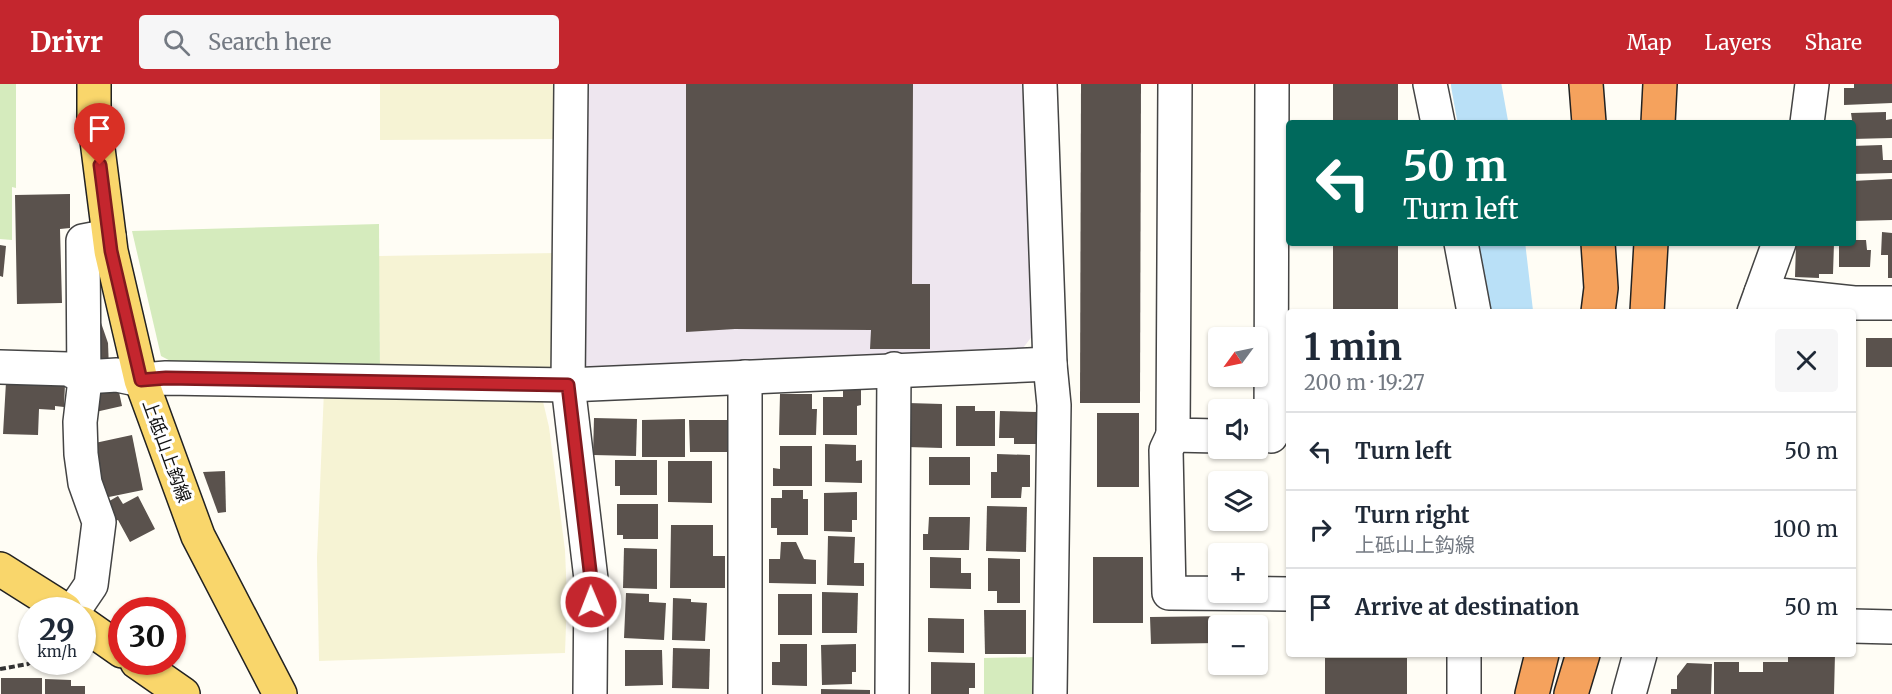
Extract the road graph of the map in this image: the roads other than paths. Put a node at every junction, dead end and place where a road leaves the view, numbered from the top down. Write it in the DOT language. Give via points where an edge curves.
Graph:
graph roads {
  1 [pos="94,84"];
  2 [pos="571,84"];
  3 [pos="1040,84"];
  4 [pos="1175,84"];
  5 [pos="1272,84"];
  6 [pos="1430,84"];
  7 [pos="1586,84"];
  8 [pos="1660,84"];
  9 [pos="1812,84"];
  10 [pos="1437,120"];
  11 [pos="1589,120"];
  12 [pos="1658,120"];
  13 [pos="1807,120"];
  14 [pos="110,236"];
  15 [pos="1462,246"];
  16 [pos="1598,246"];
  17 [pos="1651,246"];
  18 [pos="1778,246"];
  19 [pos="1758,302"];
  20 [pos="1892,303"];
  21 [pos="1473,309"];
  22 [pos="1598,309"];
  23 [pos="1647,309"];
  24 [pos="1050,364"];
  25 [pos="0,367"];
  26 [pos="894,369"];
  27 [pos="84,377"];
  28 [pos="745,377"];
  29 [pos="141,380"];
  30 [pos="568,385"];
  31 [pos="1173,435"];
  32 [pos="1208,436"];
  33 [pos="1272,436"];
  34 [pos="0,569"];
  35 [pos="1286,594"];
  36 [pos="44,597"];
  37 [pos="83,597"];
  38 [pos="1856,626"];
  39 [pos="1892,627"];
  40 [pos="1464,657"];
  41 [pos="1541,657"];
  42 [pos="1582,657"];
  43 [pos="1639,657"];
  44 [pos="156,675"];
  45 [pos="183,694"];
  46 [pos="280,694"];
  47 [pos="590,694"];
  48 [pos="745,694"];
  49 [pos="892,694"];
  50 [pos="1050,694"];
  51 [pos="1464,694"];
  52 [pos="1532,694"];
  53 [pos="1570,694"];
  54 [pos="1629,694"];
  1 -- 14 [label="main road, 上砥山上鈎線" via="94,117"];
  2 -- 30 [label="street"];
  3 -- 24 [label="street"];
  4 -- 31 [label="street"];
  5 -- 33 [label="street"];
  6 -- 10 [label="street"];
  7 -- 11 [label="highway"];
  8 -- 12 [label="highway"];
  9 -- 13 [label="street"];
  14 -- 27 [label="street" via="83,241"];
  14 -- 29 [label="main road, 上砥山上鈎線"];
  15 -- 21 [label="street"];
  16 -- 22 [label="highway"];
  17 -- 23 [label="highway"];
  18 -- 19 [label="street"];
  19 -- 20 [label="street"];
  24 -- 26 [label="street"];
  24 -- 50 [label="street" via="1054,405"];
  25 -- 27 [label="street" via="68,369"];
  26 -- 28 [label="street"];
  26 -- 49 [label="street"];
  27 -- 29 [label="street" via="117,375"];
  27 -- 37 [label="street" via="81,454 85,483 99,522 91,585"];
  28 -- 30 [label="street"];
  28 -- 48 [label="street"];
  29 -- 30 [label="street"];
  29 -- 46 [label="main road, 上砥山上鈎線" via="198,536"];
  30 -- 47 [label="street" via="591,579"];
  31 -- 32 [label="street"];
  31 -- 35 [label="street" via="1166,450 1169,593"];
  34 -- 36 [label="main road"];
  38 -- 39 [label="street"];
  40 -- 51 [label="street"];
  41 -- 52 [label="highway"];
  42 -- 53 [label="highway"];
  43 -- 54 [label="street"];
  44 -- 45 [label="main road"];
}
